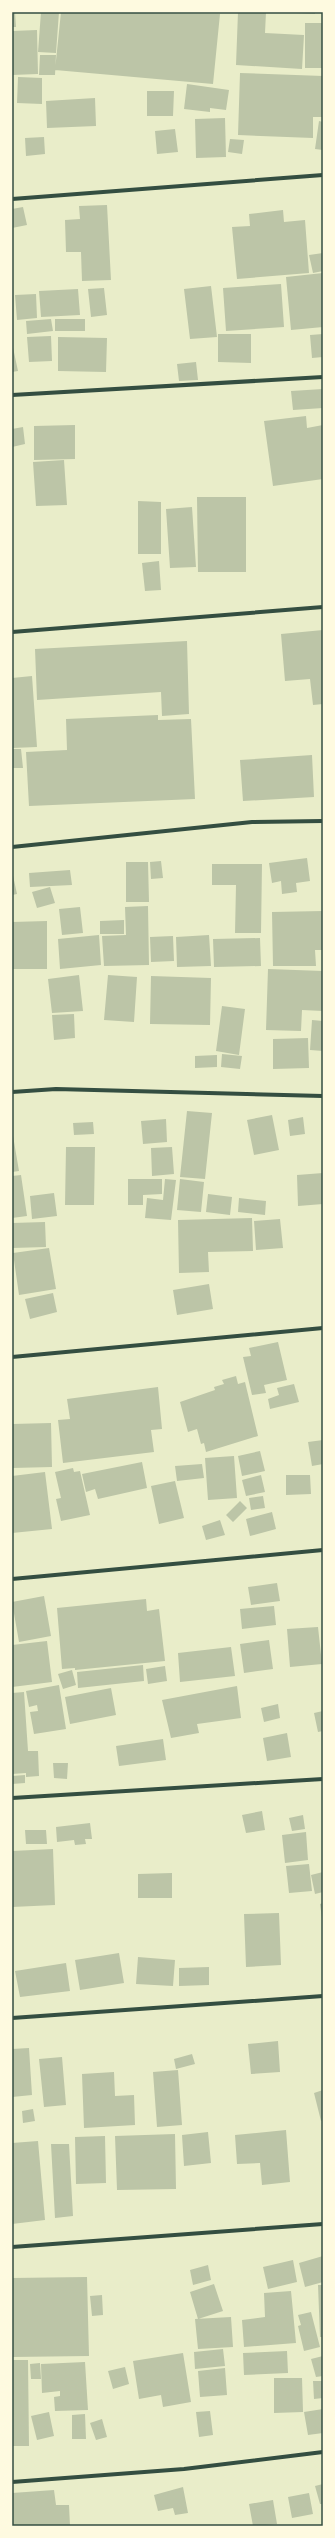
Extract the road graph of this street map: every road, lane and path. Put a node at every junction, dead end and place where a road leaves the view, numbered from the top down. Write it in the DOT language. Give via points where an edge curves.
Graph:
graph roads {
  1 [pos="323,175"];
  2 [pos="12,199"];
  3 [pos="323,377"];
  4 [pos="12,394"];
  5 [pos="323,607"];
  6 [pos="12,632"];
  7 [pos="323,821"];
  8 [pos="12,847"];
  9 [pos="12,1092"];
  10 [pos="323,1096"];
  11 [pos="323,1328"];
  12 [pos="12,1357"];
  13 [pos="323,1550"];
  14 [pos="12,1579"];
  15 [pos="323,1779"];
  16 [pos="12,1798"];
  17 [pos="323,1996"];
  18 [pos="12,2018"];
  19 [pos="323,2224"];
  20 [pos="12,2247"];
  21 [pos="323,2452"];
  22 [pos="12,2482"];
  1 -- 2 [label="street"];
  3 -- 4 [label="street"];
  5 -- 6 [label="street"];
  7 -- 8 [label="street" via="252,822"];
  9 -- 10 [label="street" via="56,1089"];
  11 -- 12 [label="street"];
  13 -- 14 [label="street"];
  15 -- 16 [label="street"];
  17 -- 18 [label="street"];
  19 -- 20 [label="street"];
  21 -- 22 [label="street" via="184,2469"];
}
